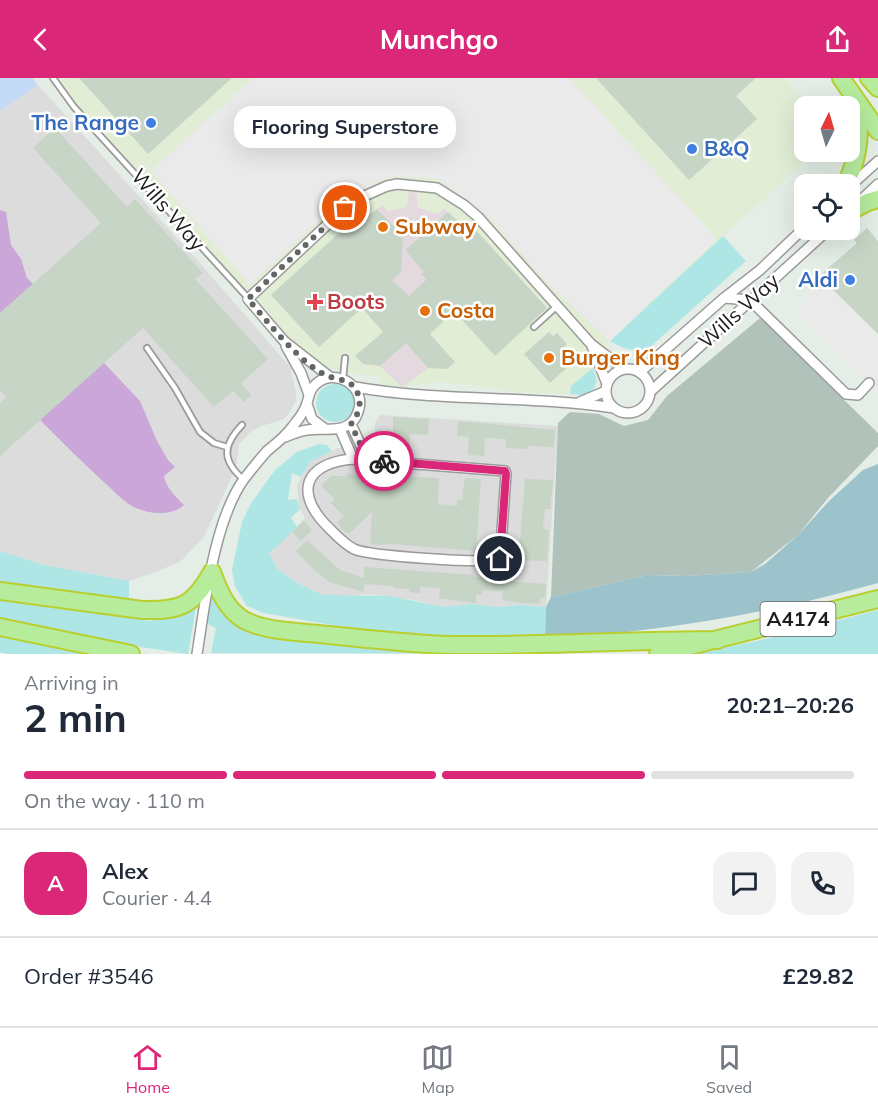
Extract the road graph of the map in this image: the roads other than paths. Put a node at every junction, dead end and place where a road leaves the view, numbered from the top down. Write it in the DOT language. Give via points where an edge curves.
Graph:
graph roads {
  1 [pos="53,78"];
  2 [pos="841,78"];
  3 [pos="869,78"];
  4 [pos="878,88"];
  5 [pos="853,96"];
  6 [pos="860,106"];
  7 [pos="878,131"];
  8 [pos="878,161"];
  9 [pos="860,176"];
  10 [pos="878,184"];
  11 [pos="878,199"];
  12 [pos="860,201"];
  13 [pos="860,206"];
  14 [pos="794,238"];
  15 [pos="817,240"];
  16 [pos="724,298"];
  17 [pos="248,299"];
  18 [pos="750,300"];
  19 [pos="557,306"];
  20 [pos="534,327"];
  21 [pos="284,341"];
  22 [pos="591,344"];
  23 [pos="147,348"];
  24 [pos="345,358"];
  25 [pos="624,369"];
  26 [pos="640,372"];
  27 [pos="330,377"];
  28 [pos="343,379"];
  29 [pos="869,383"];
  30 [pos="355,387"];
  31 [pos="606,387"];
  32 [pos="650,392"];
  33 [pos="388,393"];
  34 [pos="308,400"];
  35 [pos="578,403"];
  36 [pos="360,404"];
  37 [pos="614,408"];
  38 [pos="351,424"];
  39 [pos="242,425"];
  40 [pos="324,428"];
  41 [pos="340,429"];
  42 [pos="285,437"];
  43 [pos="227,447"];
  44 [pos="353,459"];
  45 [pos="367,459"];
  46 [pos="244,480"];
  47 [pos="212,572"];
  48 [pos="0,591"];
  49 [pos="878,599"];
  50 [pos="0,627"];
  51 [pos="718,640"];
  52 [pos="131,654"];
  53 [pos="197,654"];
  54 [pos="658,654"];
  1 -- 17 [label="lane, Wills Way" via="74,107"];
  2 -- 5 [label="highway"];
  3 -- 4 [label="highway"];
  6 -- 7 [label="highway"];
  8 -- 9 [label="street"];
  10 -- 12 [label="street"];
  11 -- 13 [label="highway"];
  14 -- 16 [label="street, Wills Way"];
  15 -- 18 [label="street, Wills Way"];
  16 -- 18 [label="street"];
  16 -- 26 [label="street, Wills Way"];
  17 -- 19 [label="street" via="345,208 387,186 412,184 437,188 464,205"];
  17 -- 21 [label="street, Wills Way"];
  18 -- 29 [label="street" via="846,394 858,395"];
  18 -- 32 [label="street, Wills Way"];
  19 -- 20 [label="lane"];
  19 -- 22 [label="street"];
  21 -- 27 [label="street, Wills Way"];
  21 -- 34 [label="street, Wills Way" via="301,373"];
  22 -- 25 [label="street"];
  22 -- 31 [label="street"];
  23 -- 43 [label="lane" via="200,432"];
  24 -- 28 [label="lane"];
  25 -- 26 [label="street"];
  25 -- 31 [label="street" via="614,374"];
  26 -- 32 [label="street"];
  27 -- 28 [label="street, Wills Way"];
  27 -- 34 [label="street" via="313,387"];
  28 -- 30 [label="street, Wills Way"];
  30 -- 33 [label="street, Wills Way"];
  30 -- 36 [label="street"];
  31 -- 35 [label="street, Wills Way"];
  31 -- 37 [label="street"];
  32 -- 37 [label="street" via="638,410"];
  33 -- 35 [label="street, Wills Way"];
  33 -- 36 [label="street, Wills Way"];
  34 -- 40 [label="street, Wills Way" via="312,419"];
  34 -- 42 [label="street"];
  35 -- 37 [label="street, Wills Way"];
  36 -- 38 [label="street"];
  38 -- 41 [label="street"];
  38 -- 45 [label="street"];
  39 -- 43 [label="lane"];
  40 -- 41 [label="street"];
  40 -- 42 [label="street"];
  41 -- 44 [label="street"];
  42 -- 46 [label="street"];
  43 -- 46 [label="lane" via="229,463"];
  44 -- 45 [label="street"];
  44 -- 45 [label="street" via="323,466 308,487 310,506 344,543 364,553 383,555 500,559 505,471"];
  46 -- 47 [label="street" via="225,517"];
  47 -- 48 [label="highway" via="194,599 160,610"];
  47 -- 51 [label="highway" via="223,600 242,619 290,630 448,645"];
  47 -- 53 [label="street"];
  49 -- 51 [label="highway, A4174"];
  50 -- 52 [label="highway"];
  51 -- 54 [label="highway, A4174"];
}
